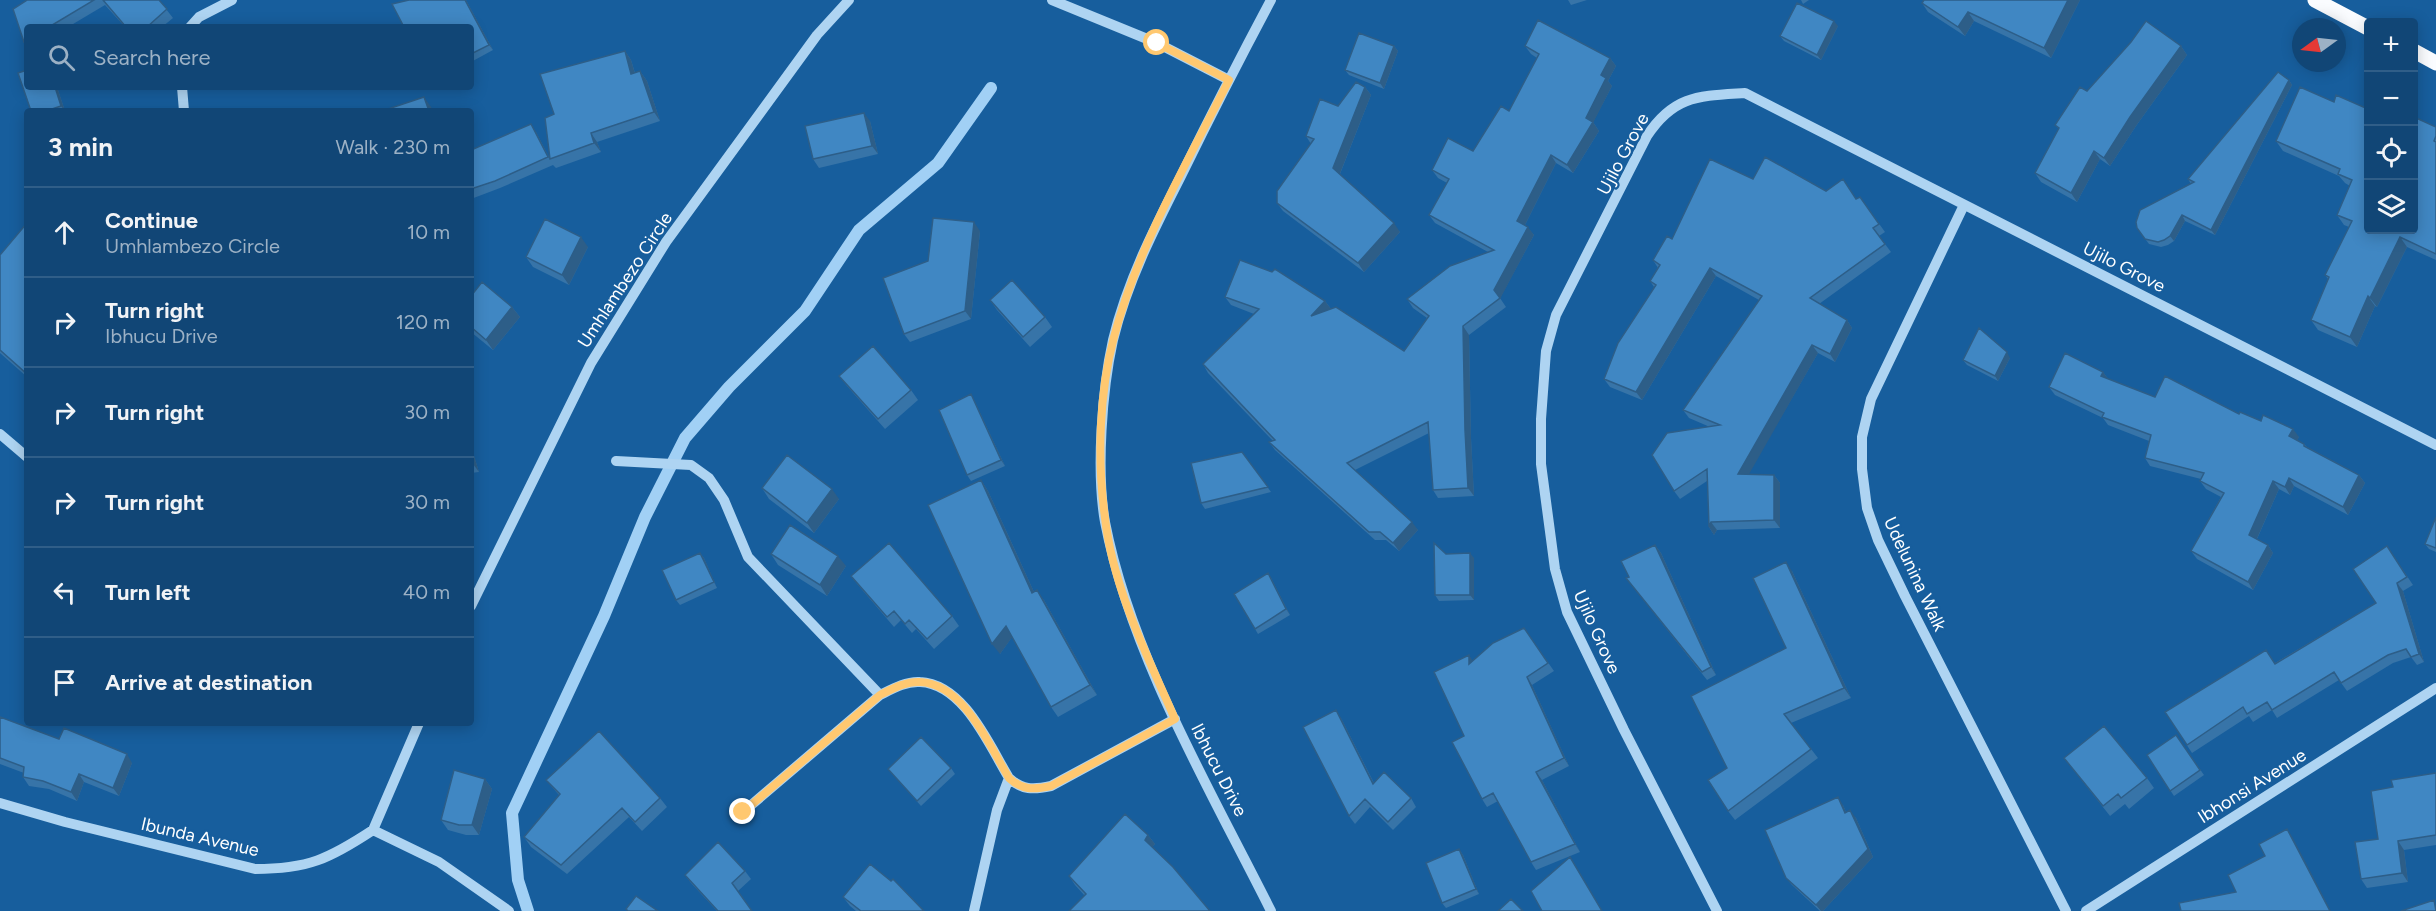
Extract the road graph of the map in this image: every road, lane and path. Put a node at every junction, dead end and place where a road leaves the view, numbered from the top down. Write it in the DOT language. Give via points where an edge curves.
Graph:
graph roads {
  1 [pos="232,0"];
  2 [pos="849,0"];
  3 [pos="1052,0"];
  4 [pos="1271,0"];
  5 [pos="2315,0"];
  6 [pos="193,24"];
  7 [pos="2364,26"];
  8 [pos="2418,53"];
  9 [pos="2436,63"];
  10 [pos="1229,80"];
  11 [pos="182,90"];
  12 [pos="184,108"];
  13 [pos="1964,206"];
  14 [pos="0,434"];
  15 [pos="2436,445"];
  16 [pos="24,454"];
  17 [pos="616,461"];
  18 [pos="474,600"];
  19 [pos="2436,688"];
  20 [pos="880,695"];
  21 [pos="1175,719"];
  22 [pos="418,726"];
  23 [pos="1009,778"];
  24 [pos="0,802"];
  25 [pos="743,812"];
  26 [pos="373,830"];
  27 [pos="509,911"];
  28 [pos="974,911"];
  29 [pos="1271,911"];
  30 [pos="1717,911"];
  31 [pos="2066,911"];
  32 [pos="2086,911"];
  1 -- 6 [label="street"];
  2 -- 18 [label="street, Umhlambezo Circle" via="817,34 666,242 591,363"];
  3 -- 10 [label="street" via="1157,43"];
  4 -- 10 [label="street, Ibhucu Drive"];
  5 -- 7 [label="main road"];
  8 -- 9 [label="main road"];
  10 -- 21 [label="street, Ibhucu Drive" via="1143,252 1113,339 1106,379 1101,464 1105,519 1118,575 1140,639"];
  11 -- 12 [label="street"];
  13 -- 15 [label="street, Ujilo Grove"];
  13 -- 30 [label="street, Ujilo Grove" via="1745,93 1685,101 1671,107 1647,136 1556,315 1546,351 1541,419 1541,464 1555,569 1567,612"];
  13 -- 31 [label="street, Udelunina Walk" via="1871,399 1862,437 1867,508 1905,596"];
  14 -- 16 [label="street"];
  17 -- 20 [label="street" via="690,465 710,478 724,500 748,557"];
  19 -- 32 [label="street, Ibhonsi Avenue"];
  20 -- 23 [label="street" via="907,683 920,682 951,694 965,706"];
  20 -- 25 [label="street"];
  21 -- 23 [label="street" via="1051,786 1025,788"];
  21 -- 29 [label="street, Ibhucu Drive"];
  22 -- 26 [label="street"];
  23 -- 28 [label="street" via="997,810"];
  24 -- 26 [label="street, Ibunda Avenue" via="64,822 255,869 311,863 336,854"];
  26 -- 27 [label="street" via="439,862"];
}
